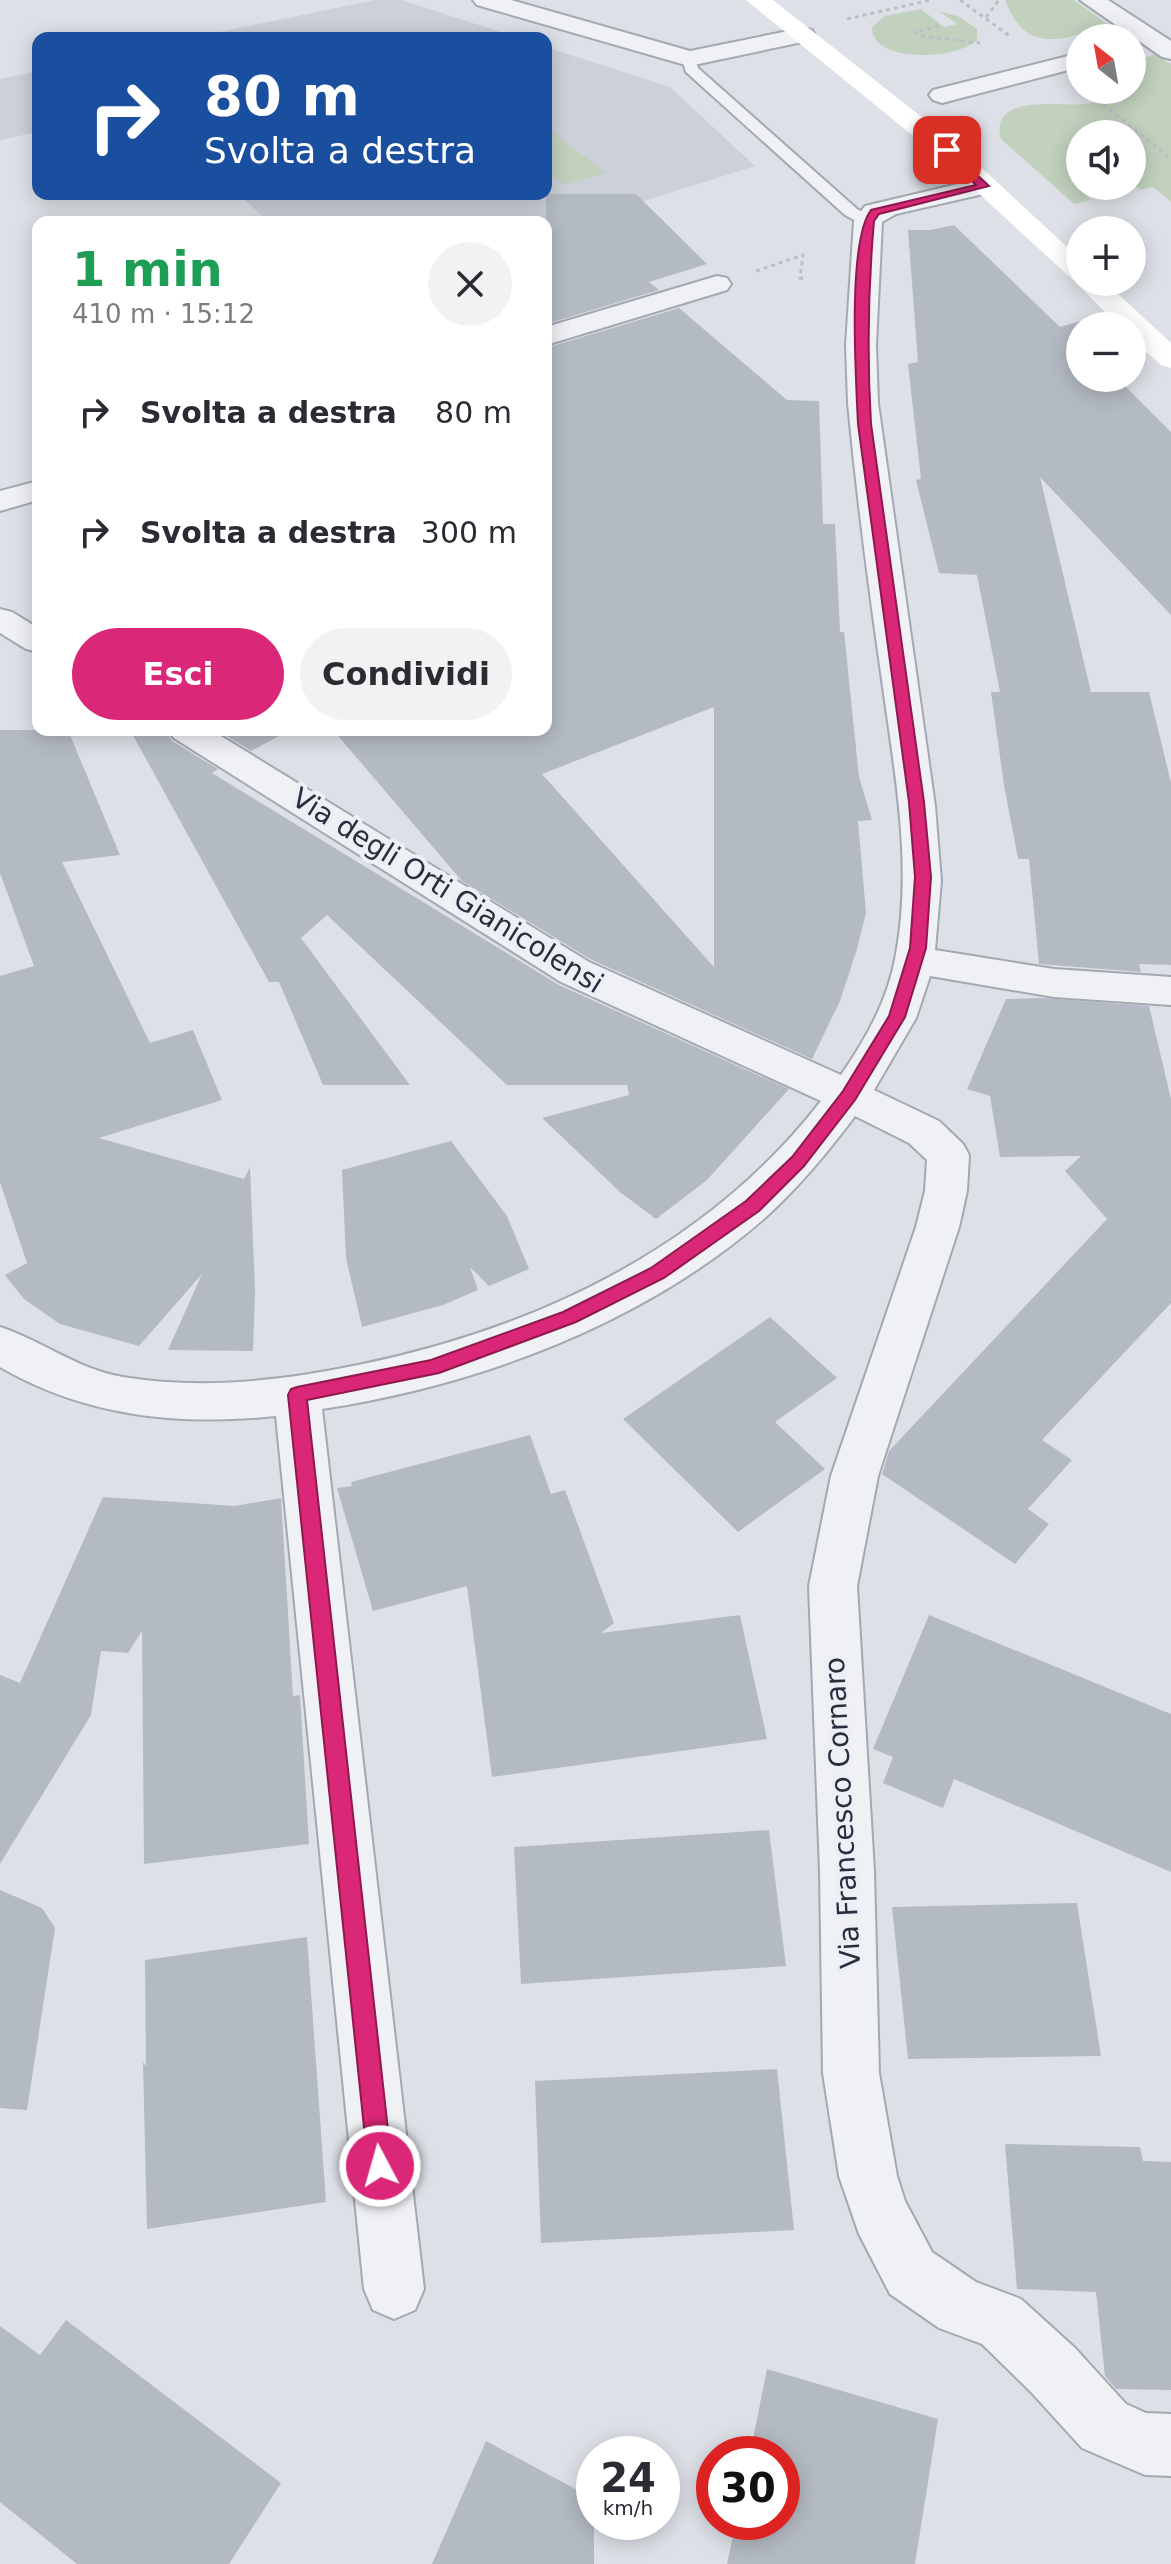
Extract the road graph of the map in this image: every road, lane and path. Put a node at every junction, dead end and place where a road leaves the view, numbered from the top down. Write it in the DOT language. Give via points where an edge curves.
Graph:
graph roads {
  1 [pos="485,0"];
  2 [pos="758,0"];
  3 [pos="931,0"];
  4 [pos="999,0"];
  5 [pos="1092,0"];
  6 [pos="986,17"];
  7 [pos="846,19"];
  8 [pos="939,26"];
  9 [pos="803,35"];
  10 [pos="975,42"];
  11 [pos="1159,44"];
  12 [pos="689,59"];
  13 [pos="1066,64"];
  14 [pos="942,95"];
  15 [pos="1105,104"];
  16 [pos="1171,159"];
  17 [pos="983,186"];
  18 [pos="868,221"];
  19 [pos="1066,261"];
  20 [pos="747,275"];
  21 [pos="807,279"];
  22 [pos="717,284"];
  23 [pos="1103,296"];
  24 [pos="552,334"];
  25 [pos="1171,359"];
  26 [pos="32,492"];
  27 [pos="0,501"];
  28 [pos="0,619"];
  29 [pos="32,638"];
  30 [pos="196,736"];
  31 [pos="915,960"];
  32 [pos="1171,991"];
  33 [pos="849,1095"];
  34 [pos="0,1345"];
  35 [pos="297,1395"];
  36 [pos="394,2289"];
  37 [pos="1171,2445"];
  1 -- 12 [label="street"];
  2 -- 9 [label="street"];
  3 -- 7 [label="path"];
  4 -- 6 [label="path"];
  5 -- 11 [label="street"];
  8 -- 10 [label="path" via="915,32"];
  9 -- 12 [label="street"];
  9 -- 17 [label="street" via="947,150"];
  12 -- 18 [label="lane" via="691,69 765,136"];
  13 -- 14 [label="street"];
  15 -- 16 [label="path"];
  17 -- 18 [label="street" via="882,210"];
  17 -- 19 [label="street"];
  18 -- 31 [label="street" via="863,403 920,840 922,906"];
  20 -- 21 [label="path" via="803,255 800,278"];
  22 -- 24 [label="street"];
  23 -- 25 [label="street"];
  26 -- 27 [label="street"];
  28 -- 29 [label="street"];
  30 -- 33 [label="street, Via degli Orti Gianicolensi" via="575,972"];
  31 -- 32 [label="street" via="1068,985"];
  31 -- 33 [label="street" via="897,1017"];
  33 -- 35 [label="street" via="768,1191 658,1273 569,1317 432,1367"];
  33 -- 37 [label="street, Via Francesco Cornaro" via="932,1138 948,1155 949,1171 933,1241 854,1482 833,1586 851,2073 868,2176 880,2213 911,2273 960,2307 1000,2320 1104,2426 1145,2444"];
  34 -- 35 [label="street" via="60,1379 123,1397 203,1405"];
  35 -- 36 [label="street"];
}
